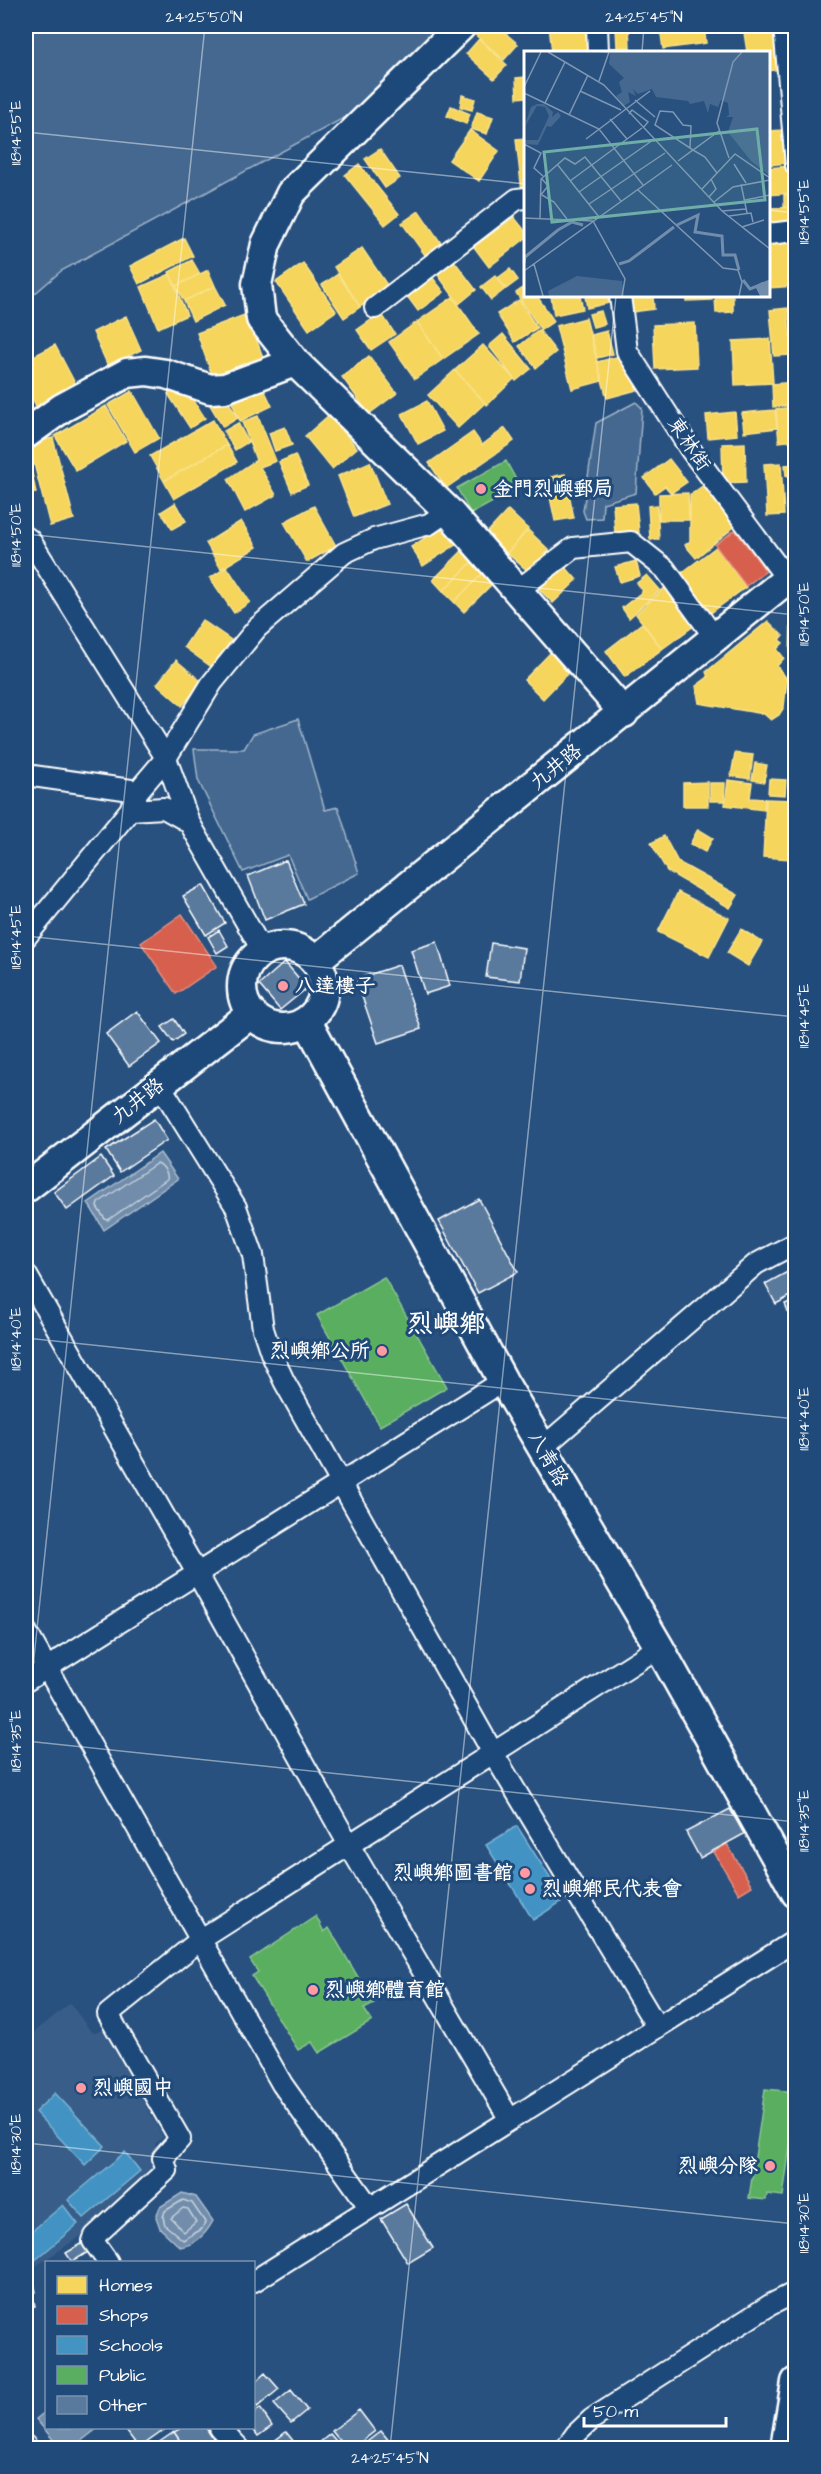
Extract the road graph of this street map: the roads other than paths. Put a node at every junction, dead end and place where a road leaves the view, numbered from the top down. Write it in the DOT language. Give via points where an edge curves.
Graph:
graph roads {
  1 [pos="461,26"];
  2 [pos="597,26"];
  3 [pos="784,26"];
  4 [pos="598,51"];
  5 [pos="795,165"];
  6 [pos="524,198"];
  7 [pos="795,231"];
  8 [pos="770,234"];
  9 [pos="620,297"];
  10 [pos="375,308"];
  11 [pos="295,362"];
  12 [pos="26,434"];
  13 [pos="448,511"];
  14 [pos="26,537"];
  15 [pos="791,575"];
  16 [pos="518,590"];
  17 [pos="715,638"];
  18 [pos="624,712"];
  19 [pos="166,758"];
  20 [pos="26,775"];
  21 [pos="138,791"];
  22 [pos="130,810"];
  23 [pos="189,822"];
  24 [pos="26,937"];
  25 [pos="262,951"];
  26 [pos="315,961"];
  27 [pos="251,1014"];
  28 [pos="307,1021"];
  29 [pos="160,1085"];
  30 [pos="26,1188"];
  31 [pos="795,1243"];
  32 [pos="26,1274"];
  33 [pos="503,1381"];
  34 [pos="542,1448"];
  35 [pos="340,1483"];
  36 [pos="197,1573"];
  37 [pos="26,1631"];
  38 [pos="658,1647"];
  39 [pos="47,1668"];
  40 [pos="26,1681"];
  41 [pos="493,1753"];
  42 [pos="349,1845"];
  43 [pos="795,1893"];
  44 [pos="200,1940"];
  45 [pos="795,1940"];
  46 [pos="657,2027"];
  47 [pos="510,2120"];
  48 [pos="370,2208"];
  49 [pos="107,2261"];
  50 [pos="255,2280"];
  51 [pos="795,2292"];
  52 [pos="795,2382"];
  53 [pos="566,2448"];
  54 [pos="785,2448"];
  1 -- 11 [label="main road" via="291,193 266,244 257,284 261,319"];
  2 -- 4 [label="street"];
  3 -- 5 [label="street"];
  6 -- 10 [label="street" via="517,199"];
  7 -- 8 [label="street"];
  9 -- 15 [label="street, 東林街" via="627,351 690,449"];
  11 -- 12 [label="main road" via="225,388 210,389 166,374 127,373 62,408"];
  11 -- 13 [label="main road"];
  13 -- 16 [label="main road"];
  13 -- 19 [label="street" via="429,524 374,539 344,553 257,628 212,683"];
  14 -- 19 [label="street"];
  15 -- 17 [label="main road, 九井路"];
  16 -- 17 [label="street" via="573,548 631,542 665,568"];
  16 -- 18 [label="main road"];
  17 -- 18 [label="main road, 九井路"];
  18 -- 26 [label="main road, 九井路"];
  19 -- 21 [label="street"];
  19 -- 23 [label="street"];
  20 -- 21 [label="street"];
  21 -- 22 [label="street"];
  22 -- 23 [label="street" via="164,808"];
  22 -- 24 [label="street"];
  23 -- 25 [label="street"];
  25 -- 26 [label="main road" via="285,945 307,953"];
  25 -- 27 [label="main road" via="253,958 242,980 241,992"];
  26 -- 28 [label="main road" via="324,986 317,1011"];
  27 -- 28 [label="main road" via="278,1028"];
  27 -- 29 [label="main road, 九井路"];
  28 -- 33 [label="main road, 八青路"];
  29 -- 30 [label="main road, 九井路"];
  29 -- 35 [label="street" via="236,1207 253,1255 263,1329 271,1353"];
  31 -- 34 [label="street" via="756,1264"];
  32 -- 36 [label="street"];
  33 -- 34 [label="main road, 八青路"];
  33 -- 35 [label="street"];
  34 -- 38 [label="main road, 八青路"];
  35 -- 36 [label="street"];
  35 -- 41 [label="street"];
  36 -- 39 [label="street"];
  36 -- 42 [label="street"];
  37 -- 39 [label="street"];
  38 -- 41 [label="street"];
  38 -- 43 [label="main road, 八青路"];
  39 -- 40 [label="street"];
  39 -- 44 [label="street"];
  41 -- 42 [label="street"];
  41 -- 46 [label="street"];
  42 -- 44 [label="street"];
  42 -- 47 [label="street"];
  44 -- 48 [label="street" via="282,2084"];
  44 -- 49 [label="street" via="108,2014 180,2139 163,2158 167,2170 95,2236 93,2241"];
  45 -- 46 [label="street"];
  46 -- 47 [label="street"];
  47 -- 48 [label="street"];
  48 -- 50 [label="street"];
  51 -- 53 [label="street" via="592,2419"];
  52 -- 54 [label="main road"];
}
